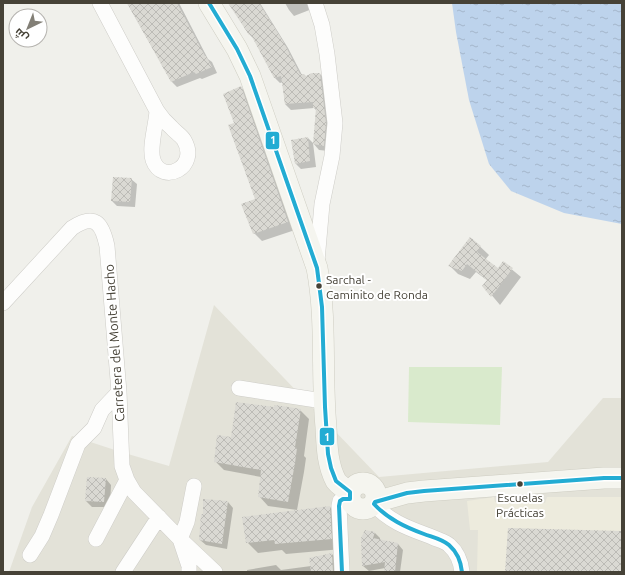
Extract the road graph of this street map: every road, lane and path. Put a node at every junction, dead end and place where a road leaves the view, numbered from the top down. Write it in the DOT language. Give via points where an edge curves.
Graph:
graph roads {
  1 [pos="100,3"];
  2 [pos="209,3"];
  3 [pos="315,3"];
  4 [pos="157,111"];
  5 [pos="317,268"];
  6 [pos="3,303"];
  7 [pos="239,388"];
  8 [pos="119,392"];
  9 [pos="324,401"];
  10 [pos="622,478"];
  11 [pos="127,480"];
  12 [pos="194,486"];
  13 [pos="363,494"];
  14 [pos="159,517"];
  15 [pos="96,539"];
  16 [pos="180,539"];
  17 [pos="30,555"];
  18 [pos="213,571"];
  19 [pos="123,572"];
  20 [pos="189,572"];
  21 [pos="197,572"];
  22 [pos="342,572"];
  23 [pos="462,572"];
  1 -- 4 [label="street"];
  2 -- 5 [label="main road" via="250,76"];
  3 -- 5 [label="street" via="327,54 335,123 332,156 322,204"];
  5 -- 9 [label="main road" via="321,296"];
  6 -- 8 [label="street, Carretera del Monte Hacho" via="72,228 81,222 91,220 98,224 103,230 107,246"];
  7 -- 9 [label="street"];
  8 -- 11 [label="street, Carretera del Monte Hacho" via="122,466"];
  8 -- 17 [label="street" via="102,410 94,428 78,444 42,536"];
  9 -- 13 [label="main road" via="327,441"];
  10 -- 13 [label="main road"];
  11 -- 14 [label="street, Carretera del Monte Hacho" via="134,492"];
  11 -- 15 [label="street"];
  12 -- 16 [label="street" via="190,510"];
  13 -- 22 [label="street" via="340,501"];
  13 -- 23 [label="street" via="380,511 403,526 448,544 455,552"];
  14 -- 16 [label="street, Carretera del Monte Hacho"];
  14 -- 19 [label="street"];
  16 -- 18 [label="street"];
  16 -- 20 [label="street, Carretera del Monte Hacho"];
  18 -- 21 [label="street" via="203,568"];
}
